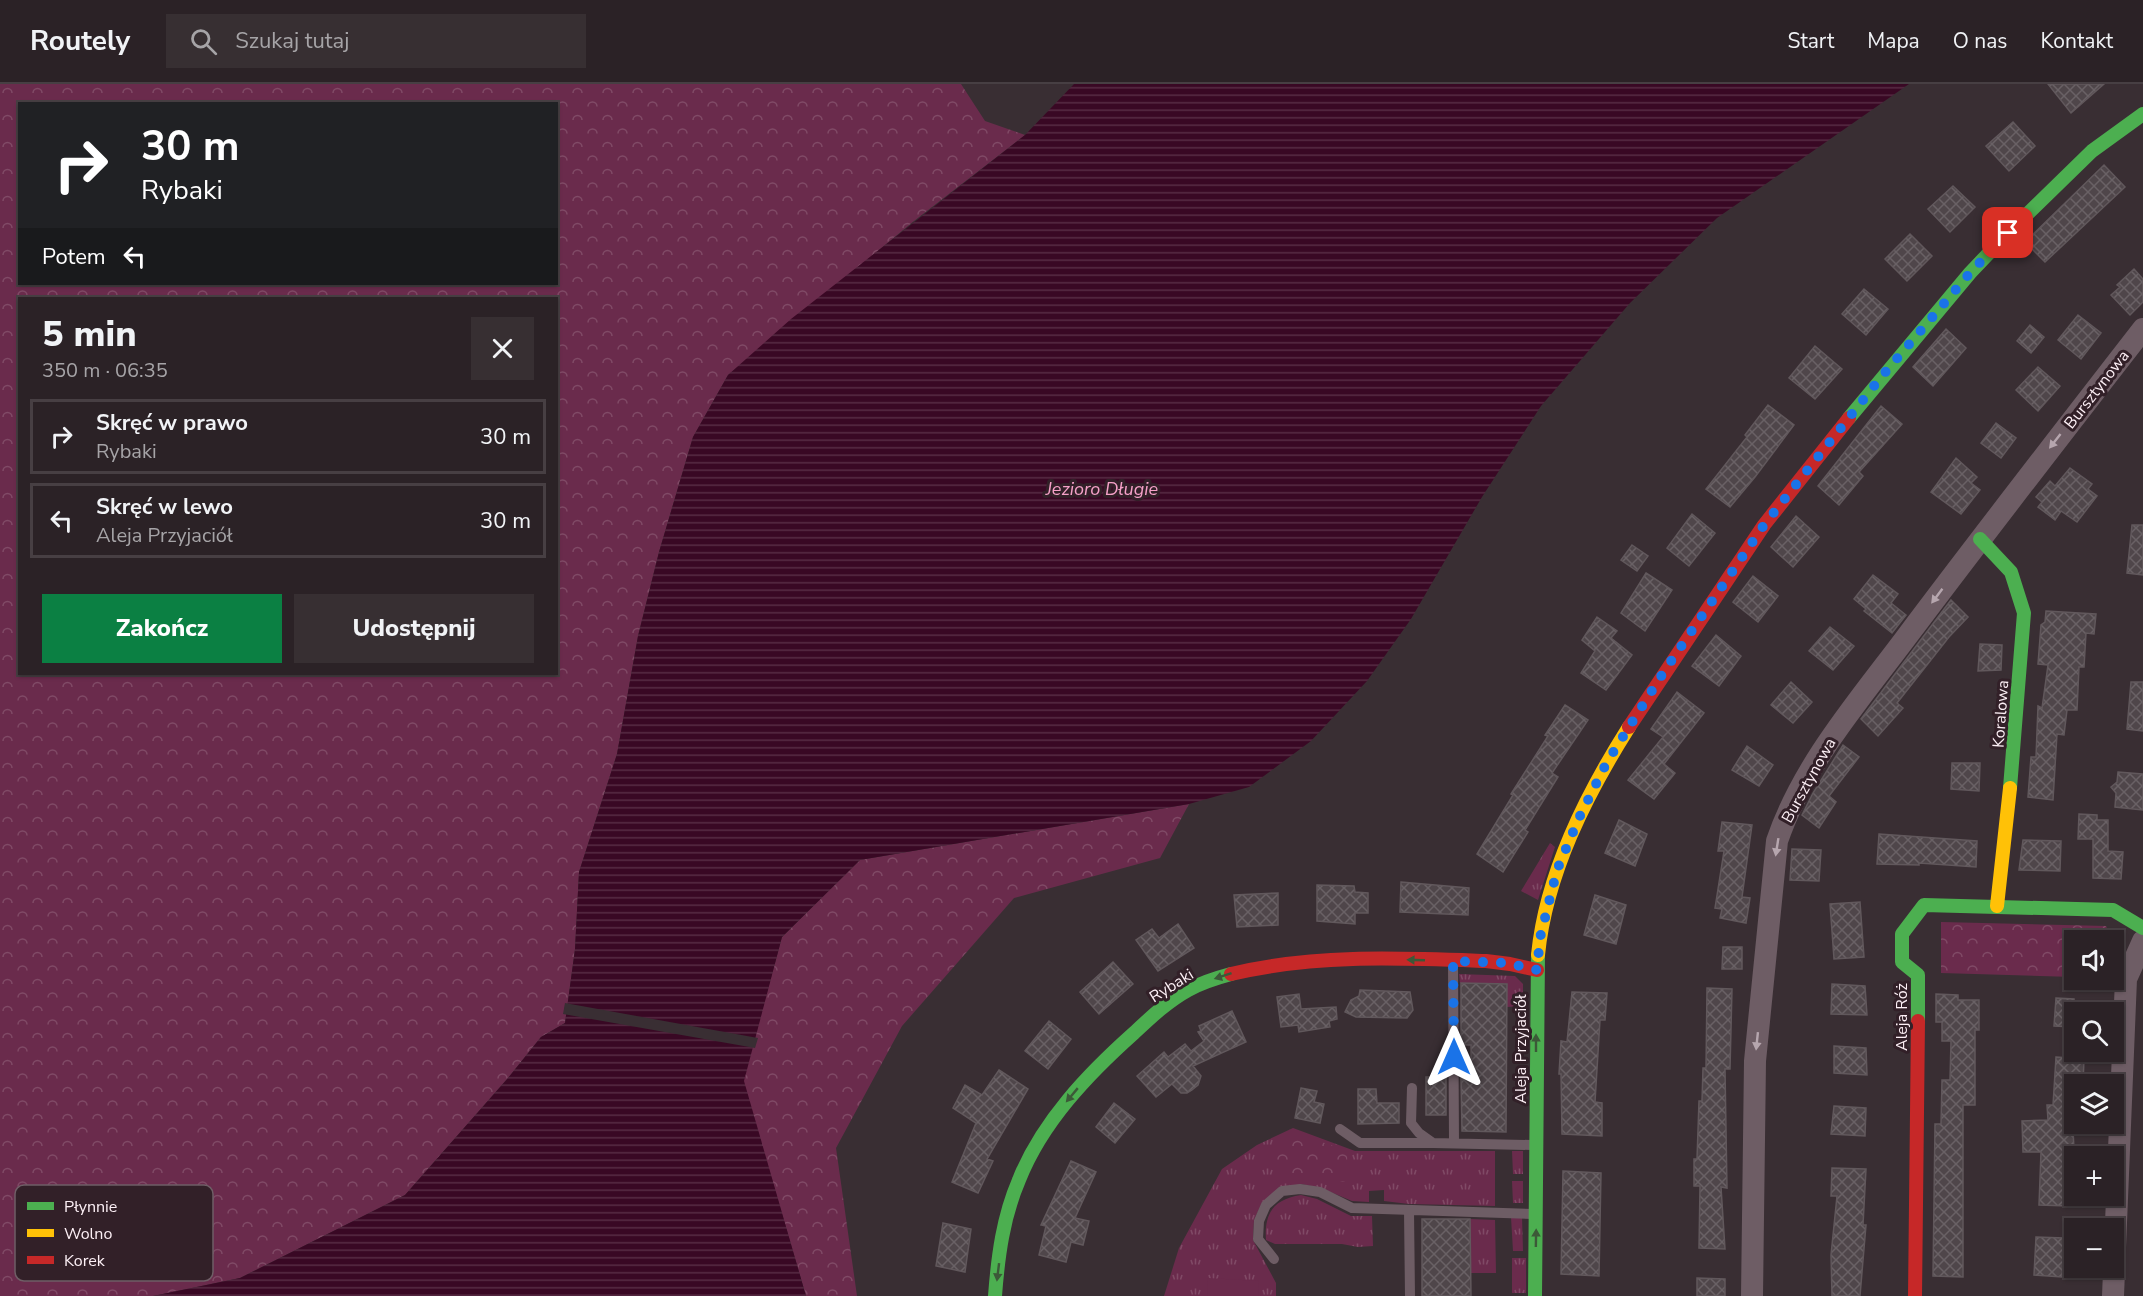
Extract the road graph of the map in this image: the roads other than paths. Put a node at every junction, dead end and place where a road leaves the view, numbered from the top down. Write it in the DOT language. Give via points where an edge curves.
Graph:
graph roads {
  1 [pos="2143,114"];
  2 [pos="2143,329"];
  3 [pos="1980,539"];
  4 [pos="1997,906"];
  5 [pos="2143,928"];
  6 [pos="2143,941"];
  7 [pos="1453,961"];
  8 [pos="1537,970"];
  9 [pos="1412,1088"];
  10 [pos="1340,1129"];
  11 [pos="1454,1142"];
  12 [pos="1433,1143"];
  13 [pos="1536,1145"];
  14 [pos="1409,1211"];
  15 [pos="1537,1214"];
  16 [pos="1274,1259"];
  17 [pos="995,1296"];
  18 [pos="1410,1296"];
  19 [pos="1535,1296"];
  20 [pos="1752,1296"];
  21 [pos="1915,1296"];
  22 [pos="2113,1296"];
  1 -- 8 [label="street, Aleja Przyjaciół" via="2092,151 1970,273 1764,525 1607,762 1557,870 1540,938"];
  2 -- 3 [label="street, Bursztynowa, one-way"];
  3 -- 4 [label="street, Koralowa" via="2011,572 2024,613 2010,803"];
  3 -- 20 [label="street, Bursztynowa, one-way" via="1821,752 1784,819 1777,841 1755,1061"];
  4 -- 5 [label="street, Aleja Róż" via="2113,910"];
  4 -- 21 [label="street, Aleja Róż" via="1924,905 1902,934 1902,962 1918,975"];
  6 -- 22 [label="street" via="2126,979"];
  7 -- 8 [label="street, Rybaki" via="1507,963"];
  7 -- 11 [label="lane"];
  7 -- 17 [label="street, Rybaki, one-way" via="1354,958 1286,962 1198,984 1173,1000 1074,1091 1050,1122 1010,1201"];
  13 -- 8 [label="street, Aleja Przyjaciół, one-way"];
  9 -- 12 [label="lane" via="1411,1123"];
  10 -- 12 [label="lane" via="1360,1143"];
  11 -- 12 [label="lane"];
  11 -- 13 [label="lane"];
  13 -- 15 [label="street, Aleja Przyjaciół"];
  14 -- 15 [label="lane"];
  14 -- 16 [label="lane" via="1352,1208 1320,1192 1282,1191 1266,1205 1259,1221 1258,1239"];
  14 -- 18 [label="lane"];
  19 -- 15 [label="street, Aleja Przyjaciół, one-way"];
}
